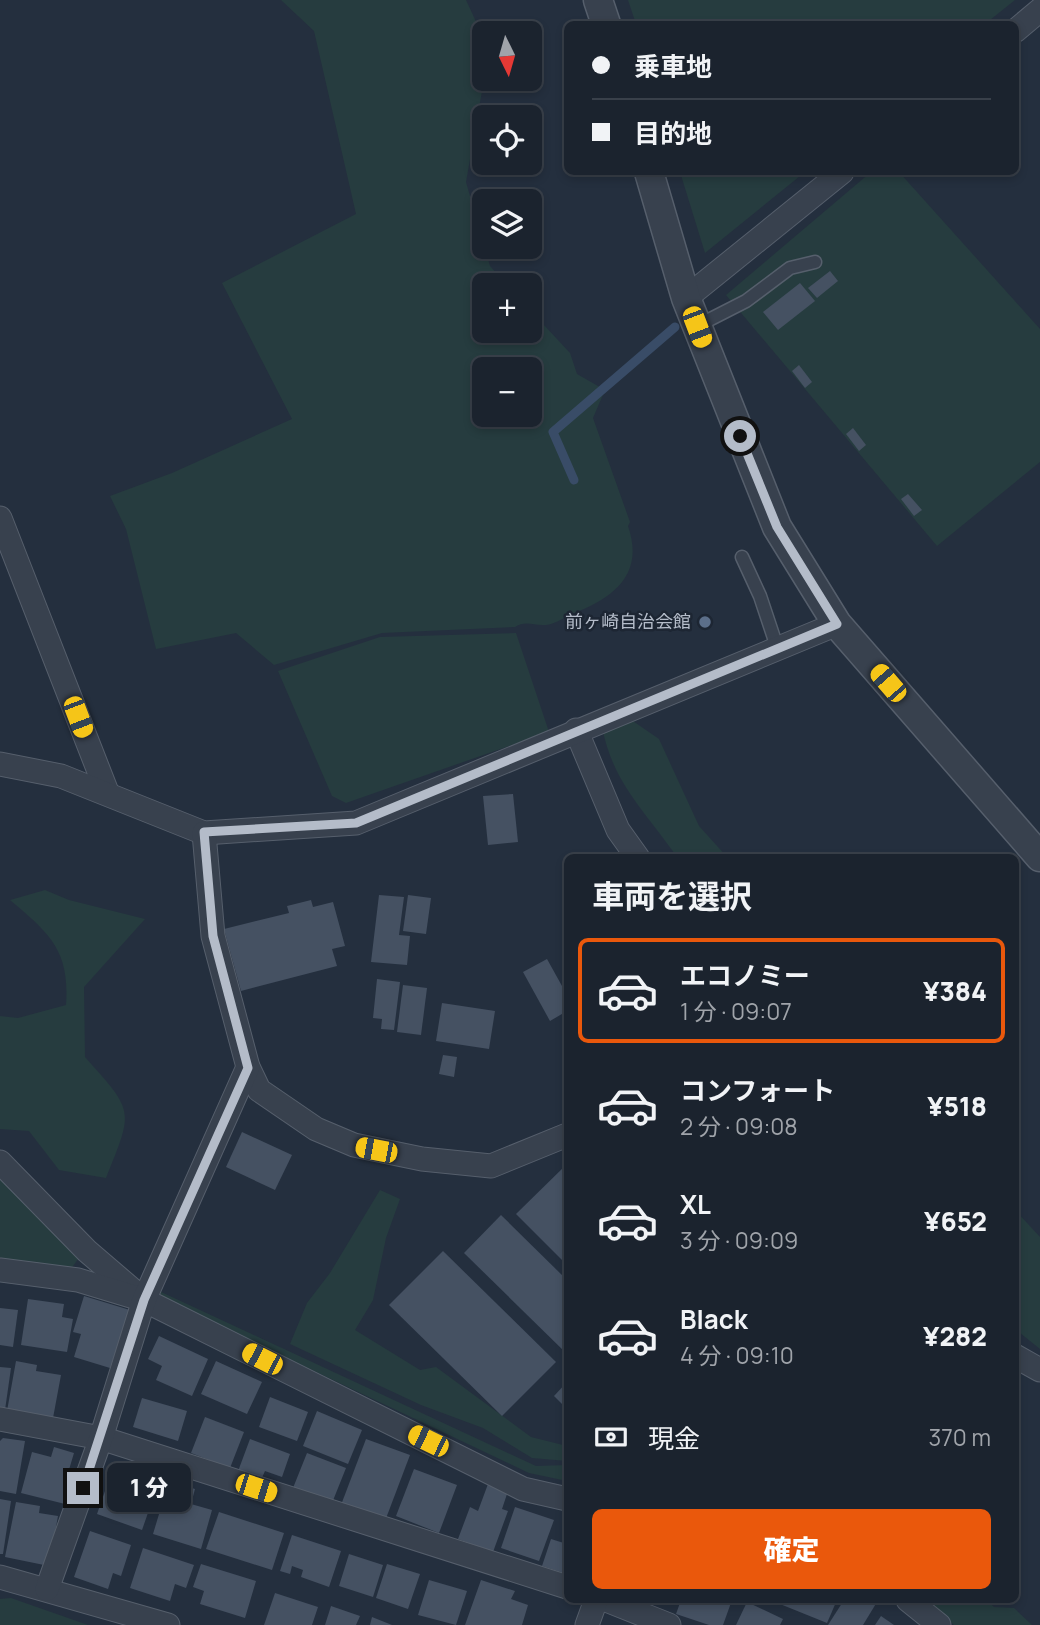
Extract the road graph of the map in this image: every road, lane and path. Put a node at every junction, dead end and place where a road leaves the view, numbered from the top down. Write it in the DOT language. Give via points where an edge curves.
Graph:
graph roads {
  1 [pos="598,0"];
  2 [pos="1040,10"];
  3 [pos="605,21"];
  4 [pos="1019,28"];
  5 [pos="650,175"];
  6 [pos="838,175"];
  7 [pos="815,262"];
  8 [pos="686,298"];
  9 [pos="697,327"];
  10 [pos="0,518"];
  11 [pos="742,557"];
  12 [pos="837,624"];
  13 [pos="778,650"];
  14 [pos="576,730"];
  15 [pos="0,764"];
  16 [pos="107,792"];
  17 [pos="204,832"];
  18 [pos="635,854"];
  19 [pos="1040,857"];
  20 [pos="248,1068"];
  21 [pos="564,1136"];
  22 [pos="0,1162"];
  23 [pos="0,1270"];
  24 [pos="144,1300"];
  25 [pos="1019,1358"];
  26 [pos="1040,1370"];
  27 [pos="0,1419"];
  28 [pos="101,1438"];
  29 [pos="564,1498"];
  30 [pos="0,1577"];
  31 [pos="564,1586"];
  32 [pos="47,1589"];
  33 [pos="595,1603"];
  34 [pos="614,1603"];
  35 [pos="912,1603"];
  36 [pos="168,1625"];
  37 [pos="587,1625"];
  38 [pos="669,1625"];
  39 [pos="939,1625"];
  1 -- 3 [label="street"];
  2 -- 4 [label="street"];
  5 -- 8 [label="street"];
  6 -- 8 [label="street"];
  7 -- 9 [label="lane" via="790,268 746,301"];
  8 -- 9 [label="street"];
  9 -- 12 [label="street" via="777,527"];
  10 -- 16 [label="street"];
  11 -- 13 [label="lane"];
  12 -- 13 [label="street"];
  12 -- 19 [label="street"];
  13 -- 14 [label="street"];
  14 -- 17 [label="street" via="356,823"];
  14 -- 18 [label="street" via="618,830"];
  15 -- 16 [label="street" via="61,776"];
  16 -- 17 [label="street"];
  17 -- 20 [label="street" via="213,936"];
  20 -- 21 [label="street" via="259,1090 316,1129 354,1145 422,1159 491,1166"];
  20 -- 24 [label="street"];
  22 -- 24 [label="street"];
  23 -- 24 [label="street" via="78,1280"];
  24 -- 28 [label="street"];
  24 -- 29 [label="street" via="523,1489"];
  25 -- 26 [label="street"];
  27 -- 28 [label="street"];
  28 -- 31 [label="street"];
  28 -- 32 [label="street"];
  30 -- 32 [label="street"];
  32 -- 36 [label="street"];
  33 -- 37 [label="street"];
  34 -- 38 [label="street"];
  35 -- 39 [label="street"];
}
